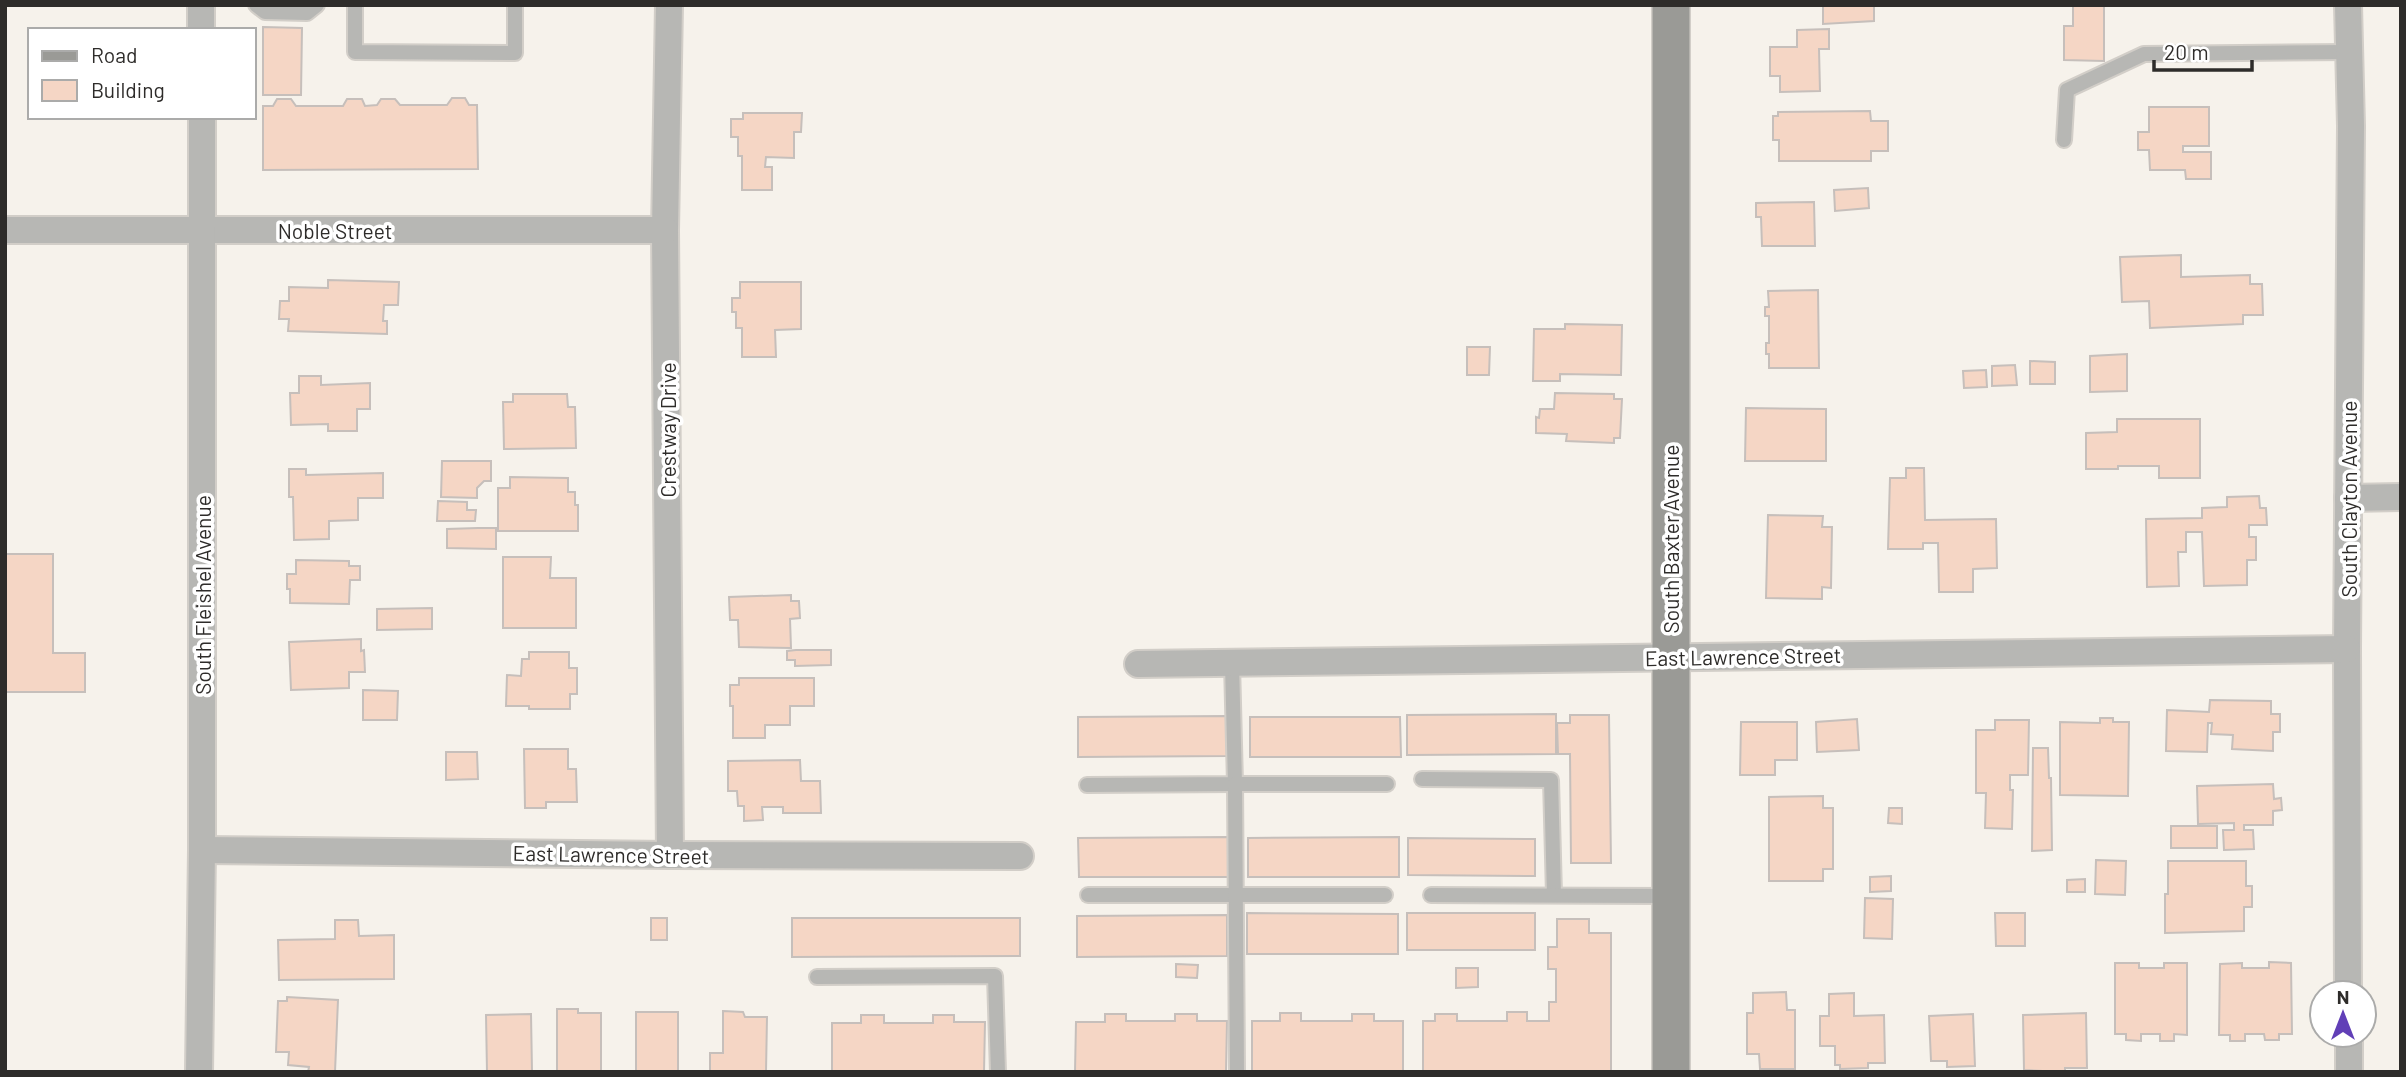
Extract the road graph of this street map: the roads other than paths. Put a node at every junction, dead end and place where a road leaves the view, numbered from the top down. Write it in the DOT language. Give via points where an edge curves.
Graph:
graph roads {
  1 [pos="201,5"];
  2 [pos="256,5"];
  3 [pos="317,5"];
  4 [pos="355,5"];
  5 [pos="515,5"];
  6 [pos="669,5"];
  7 [pos="1671,5"];
  8 [pos="2348,5"];
  9 [pos="201,28"];
  10 [pos="2349,52"];
  11 [pos="202,119"];
  12 [pos="2063,140"];
  13 [pos="5,230"];
  14 [pos="202,230"];
  15 [pos="665,230"];
  16 [pos="2348,498"];
  17 [pos="2401,498"];
  18 [pos="2347,649"];
  19 [pos="1669,657"];
  20 [pos="1233,663"];
  21 [pos="1138,664"];
  22 [pos="1422,779"];
  23 [pos="1235,784"];
  24 [pos="1387,784"];
  25 [pos="1087,785"];
  26 [pos="202,850"];
  27 [pos="670,855"];
  28 [pos="1020,856"];
  29 [pos="1088,895"];
  30 [pos="1385,895"];
  31 [pos="1431,895"];
  32 [pos="1554,895"];
  33 [pos="1236,896"];
  34 [pos="1670,896"];
  35 [pos="817,977"];
  36 [pos="2348,979"];
  37 [pos="2349,1049"];
  38 [pos="200,1072"];
  39 [pos="998,1072"];
  40 [pos="1237,1072"];
  41 [pos="1671,1072"];
  42 [pos="2349,1072"];
  1 -- 9 [label="street"];
  2 -- 3 [label="lane" via="264,12 296,13 307,13"];
  4 -- 5 [label="lane" via="355,52 515,52"];
  6 -- 15 [label="street, Crestway Drive"];
  7 -- 19 [label="street, South Baxter Avenue"];
  8 -- 10 [label="street, South Clayton Avenue"];
  10 -- 12 [label="lane" via="2144,54 2067,90"];
  10 -- 16 [label="street, South Clayton Avenue"];
  11 -- 14 [label="street, South Fleishel Avenue"];
  13 -- 14 [label="street, Noble Street"];
  14 -- 15 [label="street, Noble Street"];
  14 -- 26 [label="street, South Fleishel Avenue"];
  15 -- 27 [label="street, Crestway Drive"];
  16 -- 17 [label="street"];
  16 -- 18 [label="street, South Clayton Avenue"];
  18 -- 19 [label="street, East Lawrence Street"];
  18 -- 36 [label="street, South Clayton Avenue"];
  19 -- 20 [label="street, East Lawrence Street"];
  19 -- 34 [label="street, South Baxter Avenue"];
  20 -- 21 [label="street, East Lawrence Street"];
  20 -- 23 [label="lane"];
  22 -- 32 [label="lane" via="1551,780"];
  23 -- 24 [label="lane"];
  23 -- 25 [label="lane"];
  23 -- 33 [label="lane"];
  26 -- 27 [label="street, East Lawrence Street"];
  26 -- 38 [label="street, South Fleishel Avenue"];
  27 -- 28 [label="street, East Lawrence Street"];
  29 -- 33 [label="lane"];
  30 -- 33 [label="lane"];
  31 -- 32 [label="lane"];
  32 -- 34 [label="lane"];
  33 -- 40 [label="lane"];
  34 -- 41 [label="street, South Baxter Avenue"];
  35 -- 39 [label="lane" via="995,976"];
  37 -- 42 [label="street"];
}
